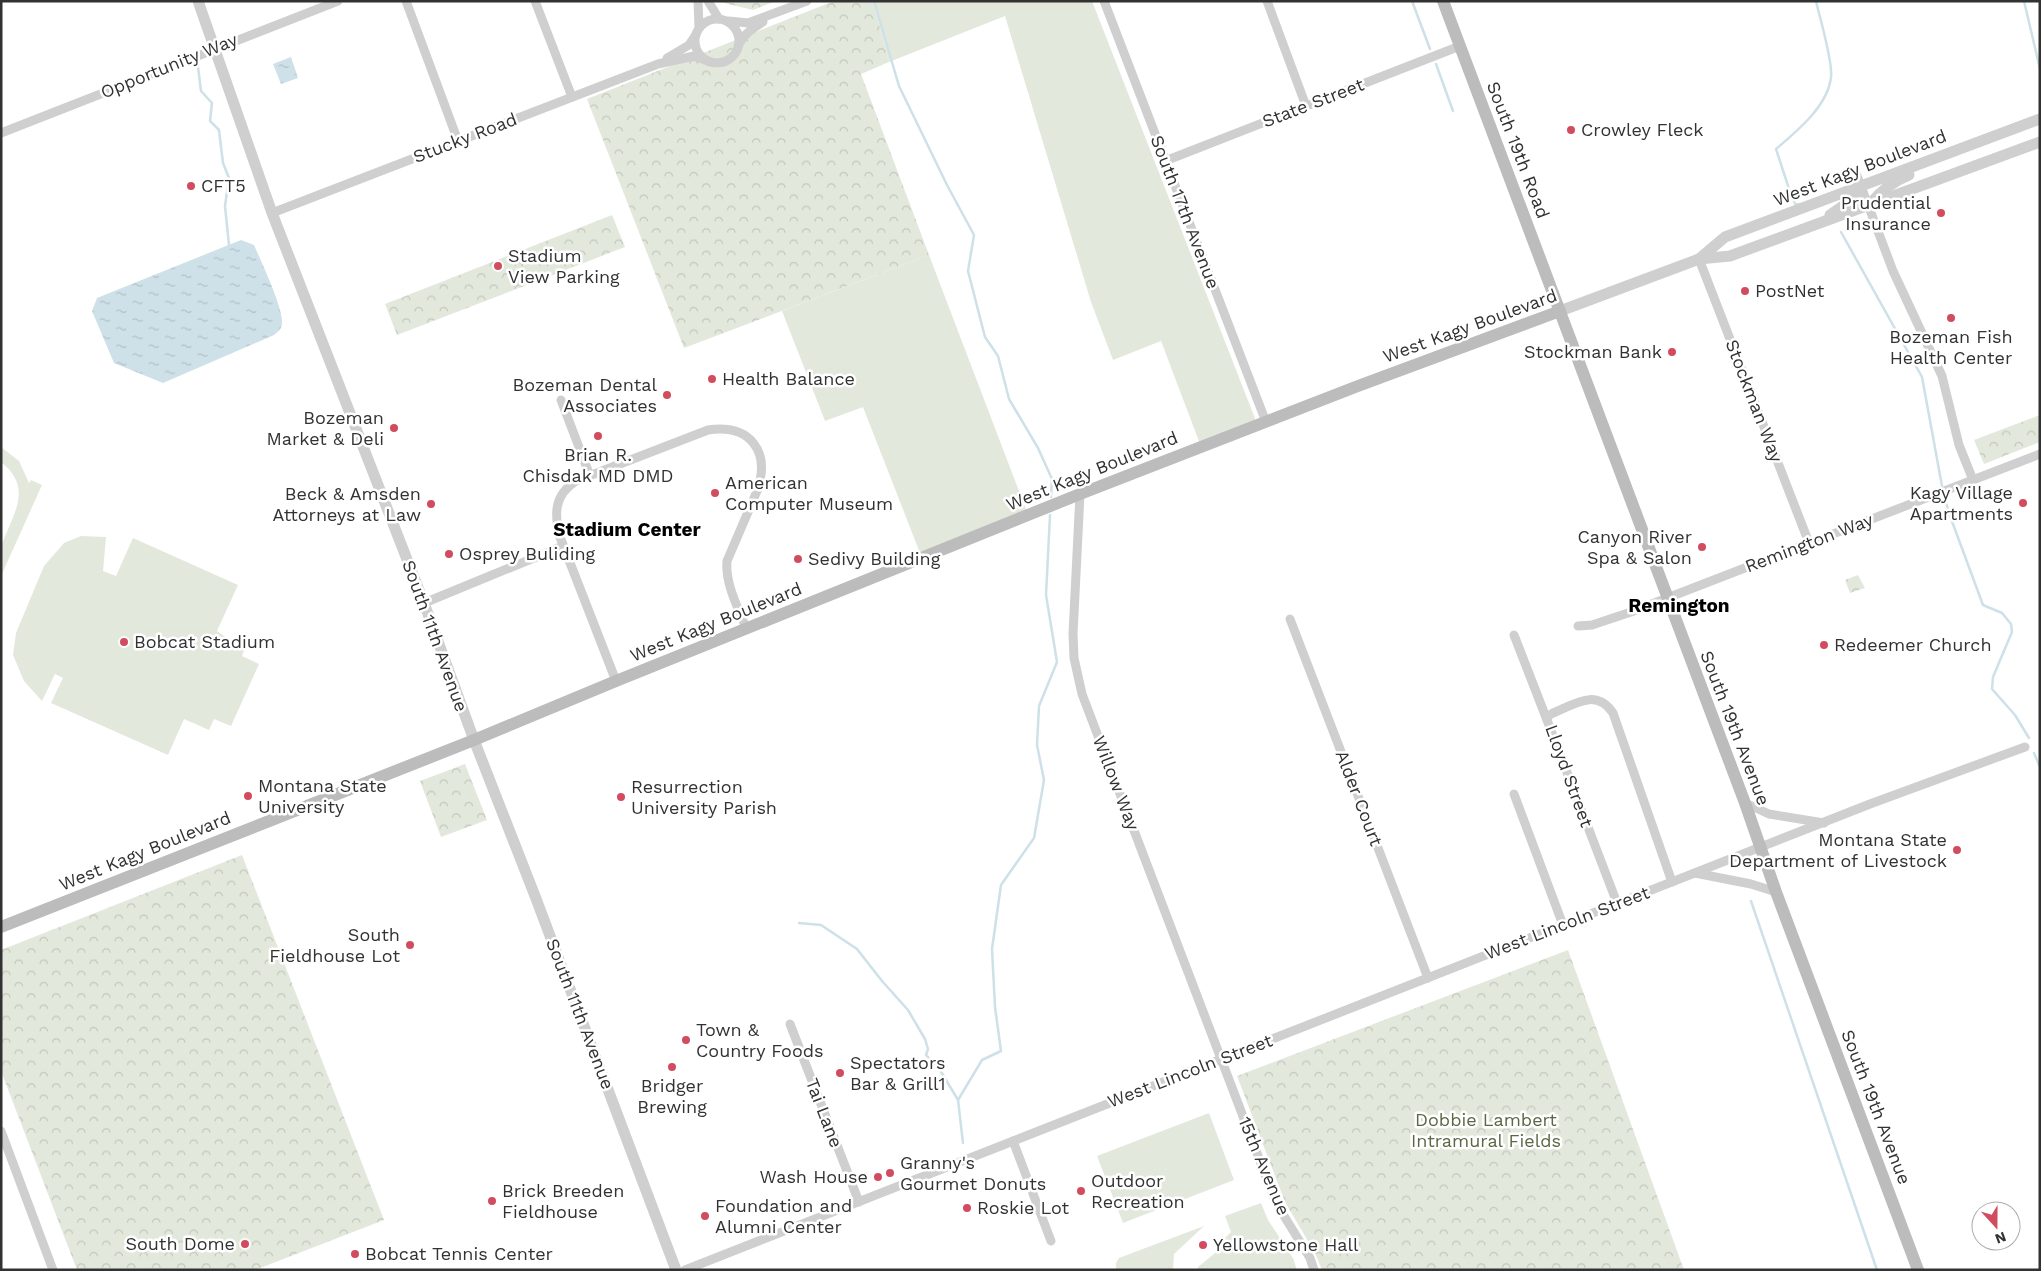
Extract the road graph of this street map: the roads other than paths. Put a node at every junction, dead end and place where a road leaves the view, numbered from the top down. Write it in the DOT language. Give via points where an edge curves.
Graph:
graph roads {
  1 [pos="198,1"];
  2 [pos="338,1"];
  3 [pos="406,1"];
  4 [pos="535,1"];
  5 [pos="698,1"];
  6 [pos="708,1"];
  7 [pos="807,1"];
  8 [pos="1104,1"];
  9 [pos="1267,1"];
  10 [pos="1443,1"];
  11 [pos="778,13"];
  12 [pos="722,20"];
  13 [pos="698,31"];
  14 [pos="739,44"];
  15 [pos="1460,46"];
  16 [pos="215,48"];
  17 [pos="708,61"];
  18 [pos="658,64"];
  19 [pos="572,97"];
  20 [pos="1306,106"];
  21 [pos="2040,119"];
  22 [pos="1,133"];
  23 [pos="2040,135"];
  24 [pos="458,141"];
  25 [pos="2040,142"];
  26 [pos="1973,144"];
  27 [pos="1165,161"];
  28 [pos="1856,173"];
  29 [pos="1956,173"];
  30 [pos="1861,186"];
  31 [pos="1868,206"];
  32 [pos="272,213"];
  33 [pos="1764,243"];
  34 [pos="1699,259"];
  35 [pos="1560,311"];
  36 [pos="561,400"];
  37 [pos="1266,422"];
  38 [pos="2040,454"];
  39 [pos="590,476"];
  40 [pos="1973,480"];
  41 [pos="1080,494"];
  42 [pos="1809,543"];
  43 [pos="563,546"];
  44 [pos="1668,598"];
  45 [pos="424,603"];
  46 [pos="1290,619"];
  47 [pos="1578,626"];
  48 [pos="746,628"];
  49 [pos="1514,635"];
  50 [pos="616,681"];
  51 [pos="1547,720"];
  52 [pos="474,740"];
  53 [pos="2025,747"];
  54 [pos="1514,794"];
  55 [pos="1745,803"];
  56 [pos="1824,823"];
  57 [pos="1762,848"];
  58 [pos="1695,873"];
  59 [pos="1672,882"];
  60 [pos="1776,892"];
  61 [pos="1617,903"];
  62 [pos="1563,925"];
  63 [pos="1,927"];
  64 [pos="1428,978"];
  65 [pos="790,1024"];
  66 [pos="1222,1059"];
  67 [pos="1,1131"];
  68 [pos="1013,1141"];
  69 [pos="859,1202"];
  70 [pos="1051,1241"];
  71 [pos="53,1270"];
  72 [pos="676,1270"];
  73 [pos="685,1270"];
  74 [pos="1314,1270"];
  75 [pos="1918,1270"];
  1 -- 16 [label="street, South 11th Avenue"];
  2 -- 16 [label="street, Opportunity Way"];
  3 -- 24 [label="street"];
  4 -- 19 [label="street"];
  5 -- 13 [label="street"];
  6 -- 12 [label="street"];
  7 -- 11 [label="street"];
  8 -- 27 [label="street, South 17th Avenue"];
  9 -- 20 [label="street"];
  10 -- 15 [label="main road, South 19th Road"];
  11 -- 12 [label="street" via="748,23"];
  11 -- 14 [label="street" via="754,27"];
  12 -- 13 [label="street" via="709,20"];
  12 -- 14 [label="street" via="738,33"];
  13 -- 17 [label="street" via="696,48"];
  13 -- 18 [label="street, Stucky Road" via="688,45"];
  14 -- 17 [label="street" via="730,58"];
  15 -- 20 [label="street, State Street"];
  15 -- 35 [label="main road, South 19th Road"];
  16 -- 22 [label="street, Opportunity Way"];
  16 -- 32 [label="street, South 11th Avenue"];
  17 -- 18 [label="street, Stucky Road" via="694,56"];
  18 -- 19 [label="street, Stucky Road"];
  19 -- 24 [label="street, Stucky Road"];
  20 -- 27 [label="street, State Street"];
  21 -- 26 [label="street, West Kagy Boulevard"];
  23 -- 29 [label="street" via="1982,158"];
  24 -- 32 [label="street, Stucky Road"];
  25 -- 29 [label="street, West Kagy Boulevard"];
  26 -- 30 [label="street, West Kagy Boulevard"];
  26 -- 31 [label="street" via="1949,159 1900,178"];
  27 -- 37 [label="street, South 17th Avenue"];
  28 -- 30 [label="street"];
  29 -- 31 [label="street, West Kagy Boulevard"];
  30 -- 31 [label="street"];
  30 -- 33 [label="street" via="1850,201 1828,216"];
  30 -- 34 [label="street, West Kagy Boulevard" via="1725,237"];
  31 -- 33 [label="street, West Kagy Boulevard"];
  31 -- 40 [label="street" via="1893,271 1942,376 1959,445"];
  32 -- 45 [label="street, South 11th Avenue"];
  33 -- 34 [label="street, West Kagy Boulevard" via="1730,256"];
  34 -- 35 [label="street, West Kagy Boulevard"];
  34 -- 42 [label="street, Stockman Way"];
  35 -- 37 [label="main road, West Kagy Boulevard"];
  35 -- 44 [label="main road, South 19th Avenue"];
  36 -- 39 [label="street"];
  37 -- 41 [label="main road, West Kagy Boulevard"];
  38 -- 40 [label="street, Remington Way"];
  39 -- 43 [label="street" via="570,485 558,502 556,519"];
  39 -- 48 [label="street" via="708,430 730,429 754,444 762,462 760,481 730,551 726,572"];
  40 -- 42 [label="street, Remington Way"];
  41 -- 48 [label="main road, West Kagy Boulevard"];
  41 -- 66 [label="street, Willow Way" via="1073,634 1074,658 1082,694"];
  42 -- 44 [label="street, Remington Way"];
  43 -- 45 [label="street"];
  43 -- 50 [label="street"];
  44 -- 47 [label="street, Remington Way" via="1592,625"];
  44 -- 55 [label="main road, South 19th Avenue"];
  45 -- 52 [label="street, South 11th Avenue"];
  46 -- 64 [label="street, Alder Court"];
  48 -- 50 [label="main road, West Kagy Boulevard"];
  49 -- 51 [label="street"];
  50 -- 52 [label="main road, West Kagy Boulevard"];
  51 -- 59 [label="street, Lloyd Street" via="1553,713 1585,699 1592,698 1608,706"];
  51 -- 61 [label="street, Lloyd Street"];
  52 -- 63 [label="main road, West Kagy Boulevard"];
  52 -- 72 [label="street, South 11th Avenue"];
  53 -- 56 [label="street, West Lincoln Street"];
  54 -- 62 [label="street"];
  55 -- 56 [label="street" via="1770,814"];
  55 -- 57 [label="main road, South 19th Avenue"];
  56 -- 57 [label="street, West Lincoln Street"];
  57 -- 58 [label="street, West Lincoln Street"];
  57 -- 60 [label="main road, South 19th Avenue"];
  58 -- 59 [label="street, West Lincoln Street"];
  58 -- 60 [label="street"];
  59 -- 61 [label="street, West Lincoln Street"];
  60 -- 75 [label="main road, South 19th Avenue"];
  61 -- 62 [label="street, West Lincoln Street"];
  62 -- 64 [label="street, West Lincoln Street"];
  64 -- 66 [label="street, West Lincoln Street"];
  65 -- 69 [label="street, Tai Lane"];
  66 -- 68 [label="street, West Lincoln Street"];
  66 -- 74 [label="street, 15th Avenue" via="1276,1203"];
  67 -- 71 [label="street"];
  68 -- 69 [label="street, West Lincoln Street"];
  68 -- 70 [label="street"];
  69 -- 73 [label="street, West Lincoln Street"];
}
